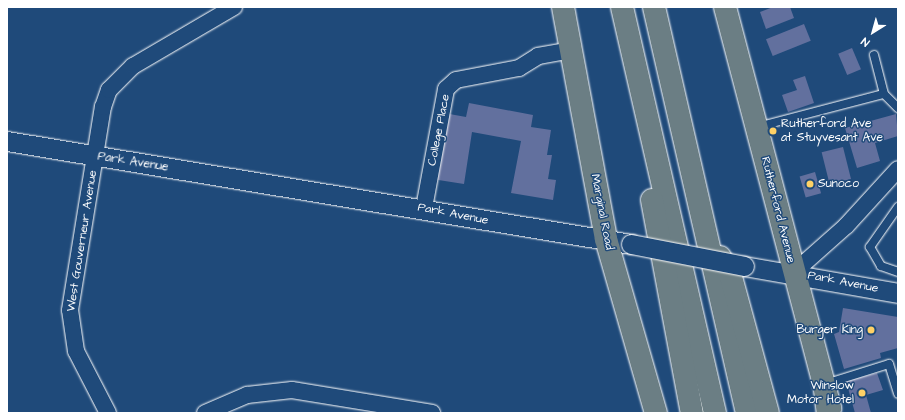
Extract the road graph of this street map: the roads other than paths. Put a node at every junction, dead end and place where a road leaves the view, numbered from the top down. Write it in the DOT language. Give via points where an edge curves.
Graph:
graph roads {
  1 [pos="234,7"];
  2 [pos="563,7"];
  3 [pos="622,7"];
  4 [pos="654,7"];
  5 [pos="725,7"];
  6 [pos="630,44"];
  7 [pos="572,50"];
  8 [pos="874,55"];
  9 [pos="884,94"];
  10 [pos="898,108"];
  11 [pos="757,127"];
  12 [pos="7,141"];
  13 [pos="95,156"];
  14 [pos="898,169"];
  15 [pos="898,207"];
  16 [pos="424,208"];
  17 [pos="704,230"];
  18 [pos="606,239"];
  19 [pos="898,272"];
  20 [pos="793,273"];
  21 [pos="898,293"];
  22 [pos="825,388"];
  23 [pos="898,394"];
  24 [pos="652,411"];
  25 [pos="108,413"];
  26 [pos="205,413"];
  27 [pos="432,413"];
  28 [pos="692,413"];
  29 [pos="715,413"];
  30 [pos="747,413"];
  31 [pos="768,413"];
  32 [pos="828,413"];
  33 [pos="831,413"];
  1 -- 13 [label="street, West Gouverneur Avenue" via="148,54 121,76 109,90 103,107"];
  2 -- 7 [label="main road, Marginal Road"];
  3 -- 6 [label="main road"];
  4 -- 17 [label="main road"];
  5 -- 11 [label="main road, Rutherford Avenue"];
  6 -- 28 [label="main road" via="658,243"];
  6 -- 29 [label="main road"];
  7 -- 16 [label="street, College Place" via="538,56 519,68 456,80 446,89"];
  7 -- 18 [label="main road, Marginal Road"];
  8 -- 9 [label="lane"];
  9 -- 10 [label="lane"];
  9 -- 11 [label="lane"];
  11 -- 20 [label="main road, Rutherford Avenue"];
  12 -- 13 [label="street, Park Avenue"];
  13 -- 16 [label="street, Park Avenue"];
  13 -- 25 [label="street, West Gouverneur Avenue" via="70,310 76,351"];
  14 -- 20 [label="street" via="852,221"];
  15 -- 19 [label="lane" via="870,247 881,266"];
  16 -- 18 [label="street, Park Avenue"];
  17 -- 30 [label="main road"];
  17 -- 31 [label="main road" via="731,277"];
  18 -- 20 [label="street, Park Avenue, bridge"];
  18 -- 24 [label="main road, Marginal Road"];
  20 -- 21 [label="street, Park Avenue"];
  20 -- 22 [label="main road, Rutherford Avenue"];
  22 -- 23 [label="lane" via="889,364"];
  22 -- 32 [label="main road"];
  22 -- 33 [label="main road, Rutherford Avenue"];
  26 -- 27 [label="street" via="247,395 278,390"];
}
